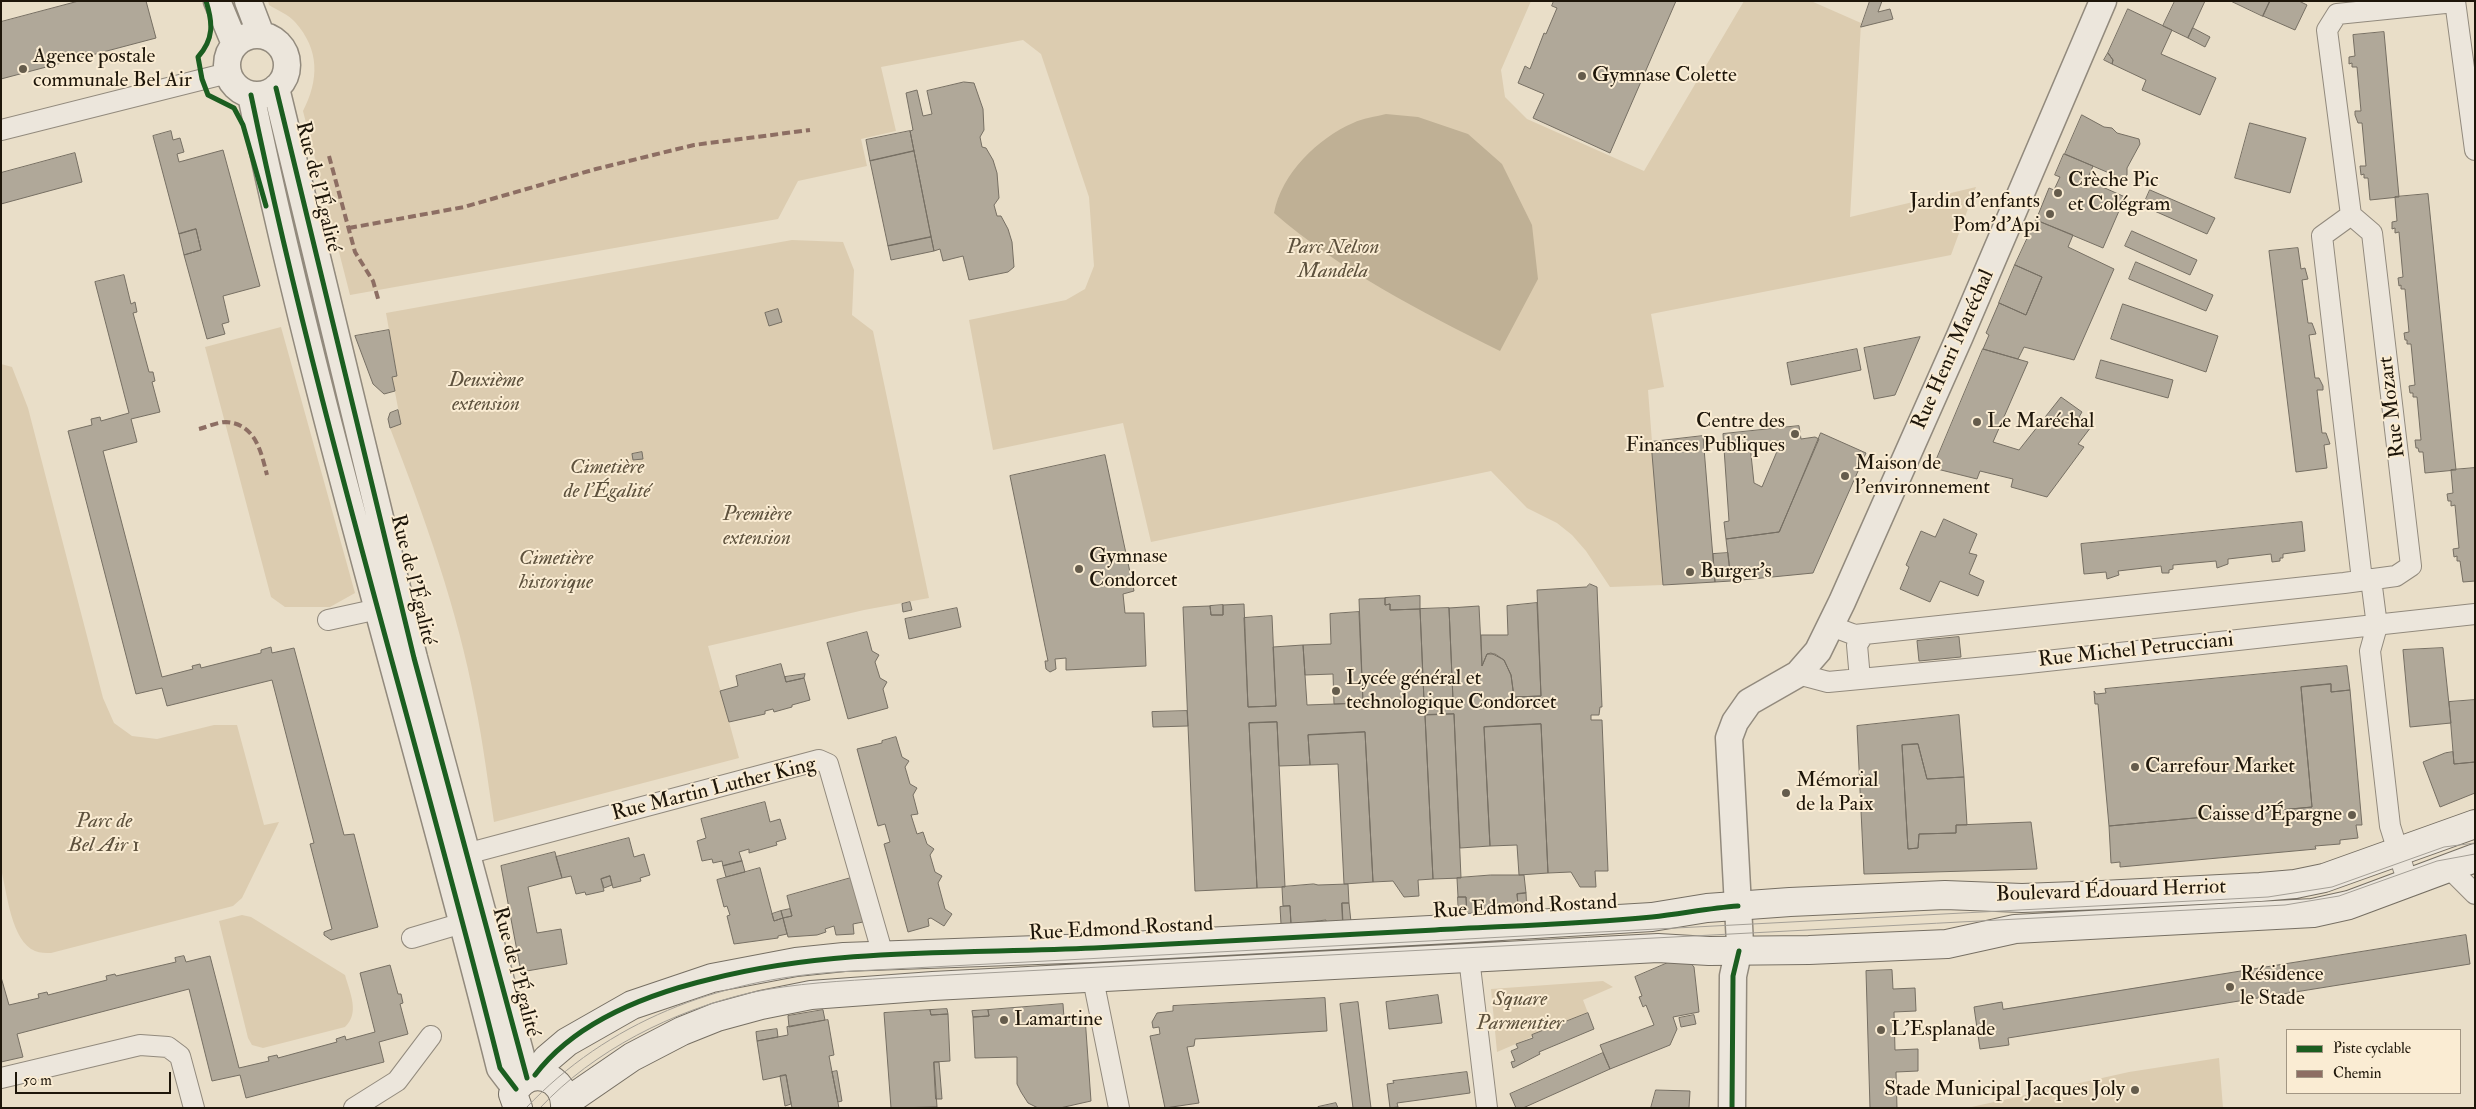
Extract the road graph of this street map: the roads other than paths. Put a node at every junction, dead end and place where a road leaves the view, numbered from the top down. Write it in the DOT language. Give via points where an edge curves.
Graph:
graph roads {
  1 [pos="218,1"];
  2 [pos="248,1"];
  3 [pos="2103,1"];
  4 [pos="2455,1"];
  5 [pos="262,36"];
  6 [pos="236,44"];
  7 [pos="228,73"];
  8 [pos="276,88"];
  9 [pos="251,95"];
  10 [pos="1,130"];
  11 [pos="2475,150"];
  12 [pos="2351,215"];
  13 [pos="2366,579"];
  14 [pos="389,607"];
  15 [pos="2475,614"];
  16 [pos="328,620"];
  17 [pos="1831,626"];
  18 [pos="2377,626"];
  19 [pos="1864,634"];
  20 [pos="1798,674"];
  21 [pos="1860,679"];
  22 [pos="2475,824"];
  23 [pos="2397,852"];
  24 [pos="466,854"];
  25 [pos="2475,858"];
  26 [pos="2449,868"];
  27 [pos="2408,883"];
  28 [pos="2475,894"];
  29 [pos="1738,906"];
  30 [pos="472,920"];
  31 [pos="412,938"];
  32 [pos="1739,951"];
  33 [pos="884,955"];
  34 [pos="1469,958"];
  35 [pos="1093,979"];
  36 [pos="431,1036"];
  37 [pos="1,1078"];
  38 [pos="517,1092"];
  39 [pos="565,1106"];
  40 [pos="194,1108"];
  41 [pos="354,1108"];
  42 [pos="1119,1108"];
  43 [pos="1487,1108"];
  44 [pos="1732,1108"];
  1 -- 6 [label="street"];
  2 -- 5 [label="street"];
  3 -- 17 [label="street, Rue Henri Maréchal" via="1992,263"];
  4 -- 11 [label="street"];
  4 -- 12 [label="street" via="2338,14 2328,30"];
  5 -- 6 [label="street" via="252,36"];
  5 -- 8 [label="street" via="279,44 287,62 286,72"];
  6 -- 7 [label="street" via="228,58"];
  7 -- 9 [label="street" via="236,87"];
  7 -- 10 [label="street"];
  8 -- 9 [label="street" via="269,93"];
  8 -- 14 [label="street, Rue de l'Égalité"];
  9 -- 14 [label="street, Rue de l'Égalité" via="284,253"];
  12 -- 13 [label="street" via="2322,236"];
  12 -- 13 [label="street, Rue Mozart" via="2372,234 2411,566 2396,576"];
  13 -- 18 [label="street"];
  13 -- 19 [label="street"];
  14 -- 16 [label="street"];
  14 -- 24 [label="street, Rue de l'Égalité"];
  14 -- 30 [label="street, Rue de l'Égalité"];
  15 -- 18 [label="street, Rue Michel Petrucciani"];
  17 -- 19 [label="street" via="1855,635"];
  17 -- 20 [label="street, Rue Henri Maréchal" via="1818,651"];
  18 -- 21 [label="street, Rue Michel Petrucciani"];
  18 -- 23 [label="street" via="2370,651 2390,826"];
  19 -- 21 [label="street" via="1857,645"];
  20 -- 21 [label="street, Rue Michel Petrucciani" via="1828,682"];
  20 -- 29 [label="street, Rue Henri Maréchal" via="1750,702 1735,722 1729,738"];
  22 -- 23 [label="main road, Boulevard Édouard Herriot"];
  23 -- 27 [label="street"];
  23 -- 29 [label="main road, Boulevard Édouard Herriot" via="2324,878 2279,886 2092,896 1945,896"];
  24 -- 30 [label="street, Rue de l'Égalité"];
  24 -- 33 [label="street, Rue Martin Luther King" via="820,760 828,764"];
  25 -- 26 [label="main road, Boulevard Édouard Herriot"];
  26 -- 27 [label="main road, Boulevard Édouard Herriot"];
  26 -- 28 [label="street"];
  27 -- 32 [label="main road, Boulevard Édouard Herriot" via="2349,905 2300,914 2015,929 1947,944"];
  29 -- 32 [label="street, Rue Henri Maréchal"];
  29 -- 33 [label="main road, Rue Edmond Rostand" via="1652,917 1468,928 1093,948"];
  30 -- 31 [label="street"];
  30 -- 38 [label="street, Rue de l'Égalité" via="500,1068"];
  32 -- 34 [label="main road" via="1658,948"];
  32 -- 44 [label="street, Rue Henri Maréchal" via="1733,976"];
  33 -- 38 [label="main road, Rue Edmond Rostand" via="771,966 712,978 632,1005 579,1034 547,1059"];
  34 -- 35 [label="main road"];
  34 -- 43 [label="street"];
  35 -- 39 [label="main road" via="840,992 761,1005 717,1017 658,1042 618,1066"];
  35 -- 42 [label="street"];
  36 -- 41 [label="street" via="397,1081"];
  37 -- 40 [label="street" via="140,1045 168,1046 180,1056"];
  38 -- 39 [label="main road" via="544,1076 560,1089"];
}
